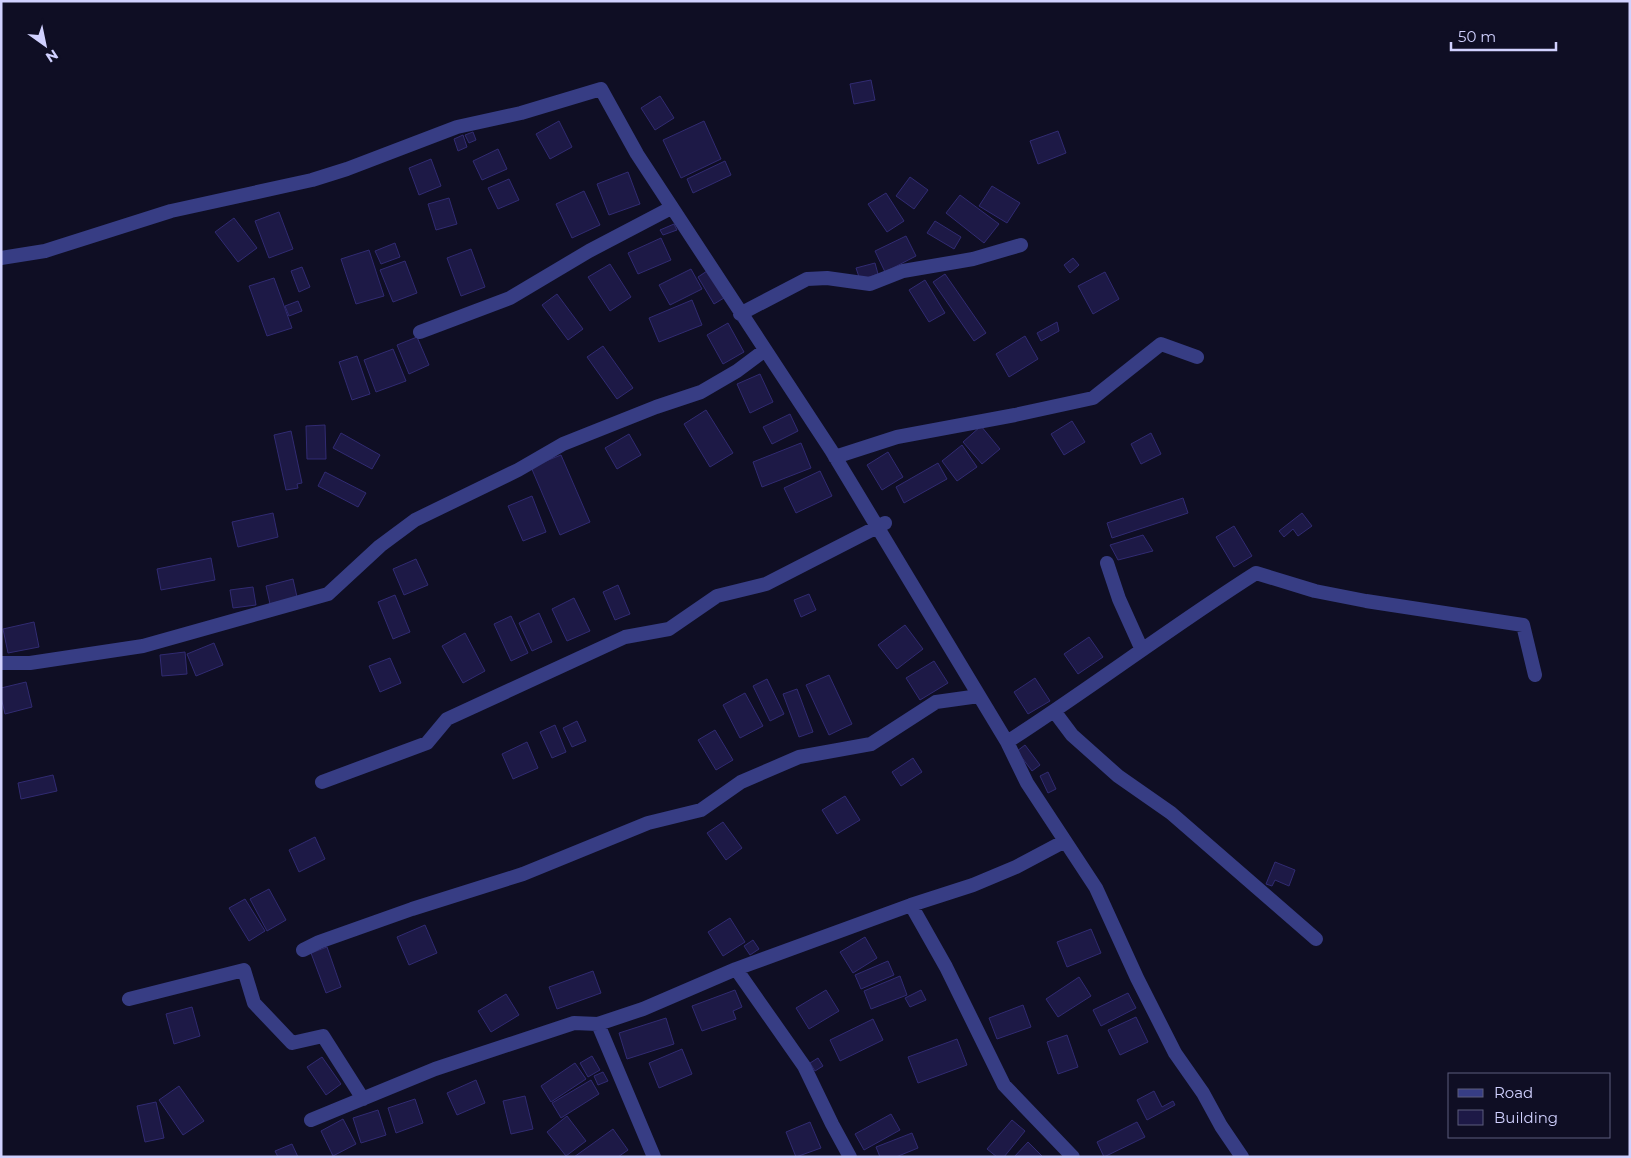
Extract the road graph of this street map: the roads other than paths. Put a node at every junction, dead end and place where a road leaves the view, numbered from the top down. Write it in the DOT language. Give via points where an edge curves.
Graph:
graph roads {
  1 [pos="672,208"];
  2 [pos="1020,245"];
  3 [pos="1,258"];
  4 [pos="740,314"];
  5 [pos="420,332"];
  6 [pos="765,350"];
  7 [pos="1197,357"];
  8 [pos="835,457"];
  9 [pos="882,525"];
  10 [pos="1107,563"];
  11 [pos="1142,650"];
  12 [pos="1,663"];
  13 [pos="1535,675"];
  14 [pos="979,696"];
  15 [pos="1054,712"];
  16 [pos="1007,742"];
  17 [pos="322,782"];
  18 [pos="1065,842"];
  19 [pos="911,904"];
  20 [pos="1316,939"];
  21 [pos="303,950"];
  22 [pos="736,969"];
  23 [pos="129,999"];
  24 [pos="598,1024"];
  25 [pos="363,1098"];
  26 [pos="311,1120"];
  27 [pos="650,1155"];
  28 [pos="850,1157"];
  29 [pos="1073,1157"];
  30 [pos="1242,1157"];
  1 -- 3 [label="street" via="636,154 601,89 521,113 457,126 312,180 171,211 45,251"];
  1 -- 4 [label="street"];
  1 -- 5 [label="street" via="588,251 510,298"];
  2 -- 4 [label="street" via="973,259 904,271 870,284 827,278 807,279"];
  4 -- 6 [label="street"];
  6 -- 8 [label="street"];
  6 -- 12 [label="street" via="701,392 563,444 518,470 415,520 380,546 328,594 143,646 30,663"];
  7 -- 8 [label="street" via="1160,344 1093,398 896,437"];
  8 -- 9 [label="street"];
  9 -- 14 [label="street"];
  9 -- 17 [label="street" via="766,584 717,596 669,629 625,637 447,719 427,743"];
  10 -- 11 [label="street"];
  11 -- 13 [label="street" via="1256,573 1357,600 1523,625"];
  11 -- 15 [label="street"];
  14 -- 16 [label="street"];
  14 -- 21 [label="street" via="936,702 871,744 799,757 741,782 702,810 648,823 523,874 403,912"];
  15 -- 16 [label="street"];
  15 -- 20 [label="street" via="1072,735 1118,776 1171,813"];
  16 -- 18 [label="street" via="1027,783"];
  18 -- 19 [label="street" via="1016,867"];
  18 -- 30 [label="street" via="1096,888 1175,1053"];
  19 -- 22 [label="street"];
  19 -- 29 [label="street" via="946,966 1004,1085"];
  22 -- 24 [label="street" via="643,1009"];
  22 -- 28 [label="street" via="804,1066"];
  23 -- 25 [label="street" via="244,970 254,1003 292,1043 323,1036"];
  24 -- 25 [label="street" via="574,1023 435,1068"];
  24 -- 27 [label="street"];
  25 -- 26 [label="street"];
}
